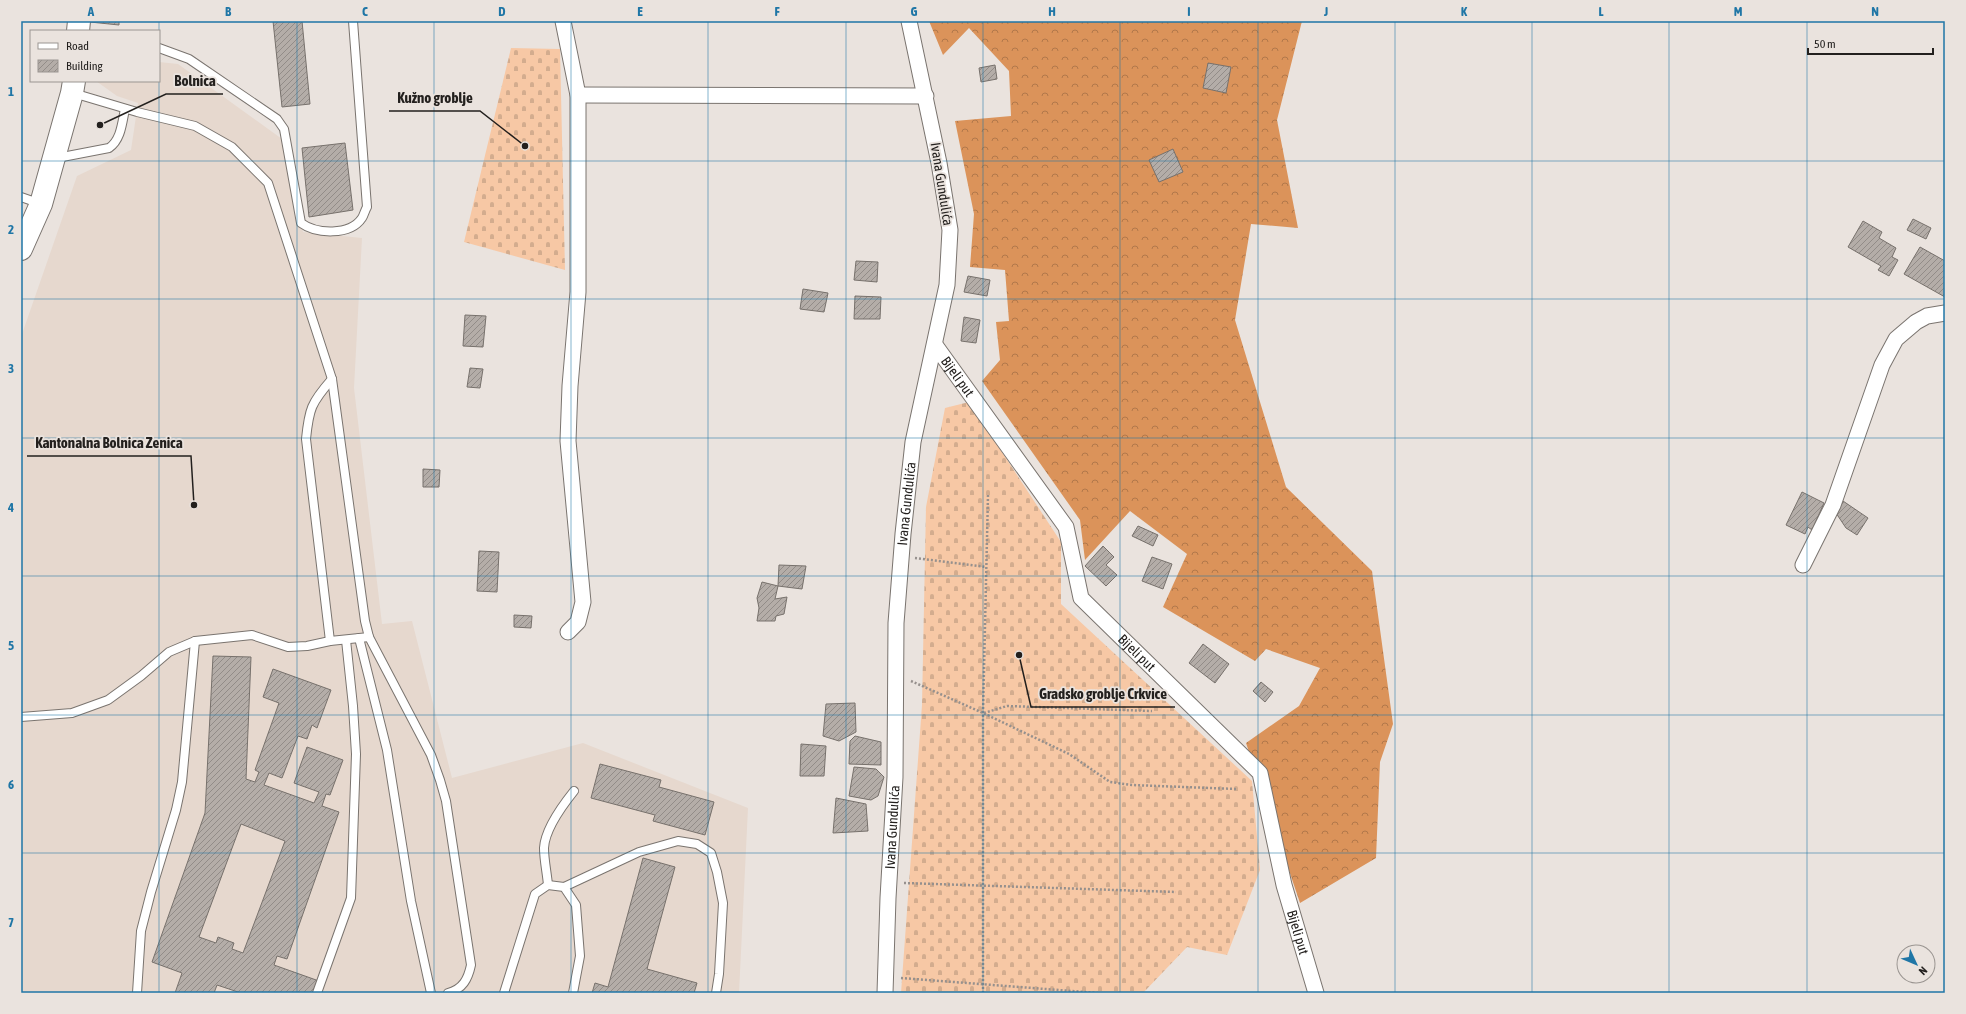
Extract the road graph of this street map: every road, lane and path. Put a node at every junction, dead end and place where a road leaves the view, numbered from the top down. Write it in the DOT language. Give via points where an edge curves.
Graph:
graph roads {
  1 [pos="353,21"];
  2 [pos="563,21"];
  3 [pos="909,21"];
  4 [pos="160,48"];
  5 [pos="73,87"];
  6 [pos="578,95"];
  7 [pos="926,96"];
  8 [pos="125,109"];
  9 [pos="55,158"];
  10 [pos="21,197"];
  11 [pos="41,204"];
  12 [pos="21,249"];
  13 [pos="1945,313"];
  14 [pos="935,345"];
  15 [pos="332,379"];
  16 [pos="988,495"];
  17 [pos="902,557"];
  18 [pos="1803,565"];
  19 [pos="986,567"];
  20 [pos="568,632"];
  21 [pos="368,637"];
  22 [pos="359,638"];
  23 [pos="346,640"];
  24 [pos="195,641"];
  25 [pos="330,641"];
  26 [pos="896,674"];
  27 [pos="1152,711"];
  28 [pos="983,713"];
  29 [pos="21,717"];
  30 [pos="1236,789"];
  31 [pos="574,791"];
  32 [pos="888,882"];
  33 [pos="983,885"];
  34 [pos="548,886"];
  35 [pos="564,887"];
  36 [pos="1176,892"];
  37 [pos="885,977"];
  38 [pos="983,984"];
  39 [pos="137,993"];
  40 [pos="317,993"];
  41 [pos="431,993"];
  42 [pos="448,993"];
  43 [pos="504,993"];
  44 [pos="573,993"];
  45 [pos="716,993"];
  46 [pos="885,993"];
  47 [pos="983,993"];
  48 [pos="1098,993"];
  49 [pos="1316,993"];
  1 -- 4 [label="lane" via="367,207 361,219 351,227 338,231 310,230 301,223 284,129 277,119 189,59"];
  2 -- 6 [label="street"];
  3 -- 7 [label="street, Ivana Gundulića"];
  5 -- 8 [label="lane"];
  5 -- 9 [label="main road"];
  6 -- 7 [label="street"];
  6 -- 20 [label="street" via="578,292 568,441 583,602 578,622"];
  7 -- 14 [label="street, Ivana Gundulića" via="950,230 947,285"];
  8 -- 9 [label="lane" via="117,140 109,148"];
  8 -- 15 [label="lane" via="195,126 232,147 268,183"];
  9 -- 11 [label="main road"];
  10 -- 11 [label="lane"];
  11 -- 12 [label="main road"];
  13 -- 18 [label="street" via="1928,316 1916,322 1896,339 1882,364 1833,505"];
  14 -- 17 [label="street, Ivana Gundulića" via="913,442"];
  14 -- 49 [label="street, Bijeli put" via="1066,527 1081,598 1260,773 1284,885"];
  15 -- 21 [label="lane"];
  15 -- 25 [label="lane" via="309,412 306,439"];
  16 -- 19 [label="path"];
  17 -- 19 [label="path"];
  17 -- 26 [label="street, Ivana Gundulića" via="896,623"];
  19 -- 28 [label="path"];
  21 -- 22 [label="lane"];
  21 -- 42 [label="lane" via="431,754 446,801 471,965 468,979 457,990"];
  22 -- 23 [label="lane"];
  22 -- 41 [label="lane" via="387,750 411,901"];
  23 -- 25 [label="lane"];
  23 -- 40 [label="lane" via="356,754 351,898"];
  24 -- 25 [label="lane" via="252,635 288,647"];
  24 -- 29 [label="lane" via="169,652 108,700 72,713"];
  24 -- 39 [label="lane" via="182,782 142,931"];
  26 -- 28 [label="path"];
  26 -- 32 [label="street, Ivana Gundulića" via="895,777"];
  27 -- 28 [label="path" via="1007,706"];
  28 -- 30 [label="path" via="1069,754 1110,782"];
  28 -- 33 [label="path"];
  31 -- 34 [label="lane" via="561,806 551,824 544,847"];
  32 -- 33 [label="path"];
  32 -- 37 [label="street, Ivana Gundulića"];
  33 -- 36 [label="path"];
  33 -- 38 [label="path"];
  34 -- 35 [label="lane"];
  34 -- 43 [label="lane" via="535,894"];
  35 -- 44 [label="lane" via="576,905 580,956"];
  35 -- 45 [label="lane" via="639,852 678,841 696,844 711,853 718,872 723,903"];
  37 -- 38 [label="path"];
  37 -- 46 [label="street, Ivana Gundulića"];
  38 -- 47 [label="path"];
  38 -- 48 [label="path"];
}
